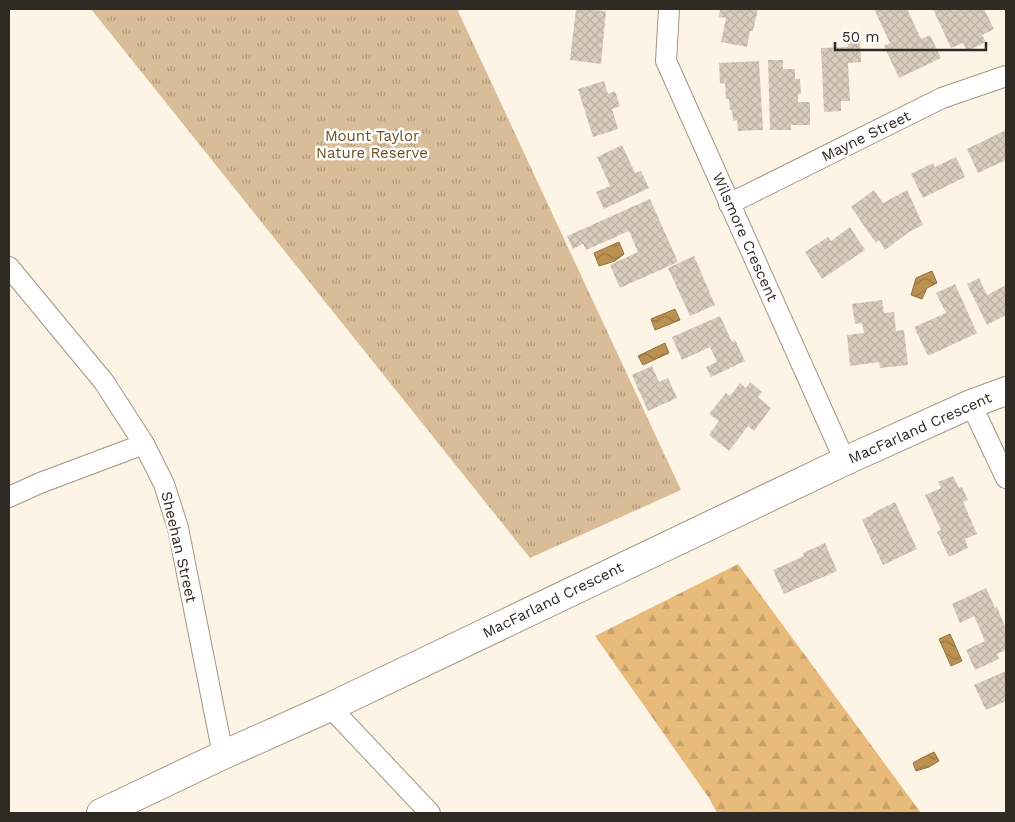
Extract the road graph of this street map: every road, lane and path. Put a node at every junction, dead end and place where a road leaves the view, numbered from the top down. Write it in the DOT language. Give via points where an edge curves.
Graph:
graph roads {
  1 [pos="669,9"];
  2 [pos="1006,76"];
  3 [pos="730,204"];
  4 [pos="9,267"];
  5 [pos="1006,391"];
  6 [pos="971,404"];
  7 [pos="144,444"];
  8 [pos="845,461"];
  9 [pos="1006,478"];
  10 [pos="9,497"];
  11 [pos="330,707"];
  12 [pos="223,755"];
  13 [pos="101,813"];
  14 [pos="430,813"];
  1 -- 3 [label="street, Wilsmore Crescent" via="666,61"];
  2 -- 3 [label="street, Mayne Street" via="942,98"];
  3 -- 8 [label="street, Wilsmore Crescent"];
  4 -- 7 [label="street, Sheehan Street" via="104,382"];
  5 -- 6 [label="street, MacFarland Crescent"];
  6 -- 8 [label="street, MacFarland Crescent"];
  6 -- 9 [label="street"];
  7 -- 10 [label="street"];
  7 -- 12 [label="street, Sheehan Street" via="164,484 178,528"];
  8 -- 11 [label="street, MacFarland Crescent"];
  11 -- 12 [label="street, MacFarland Crescent"];
  11 -- 14 [label="street"];
  12 -- 13 [label="street, MacFarland Crescent"];
}
